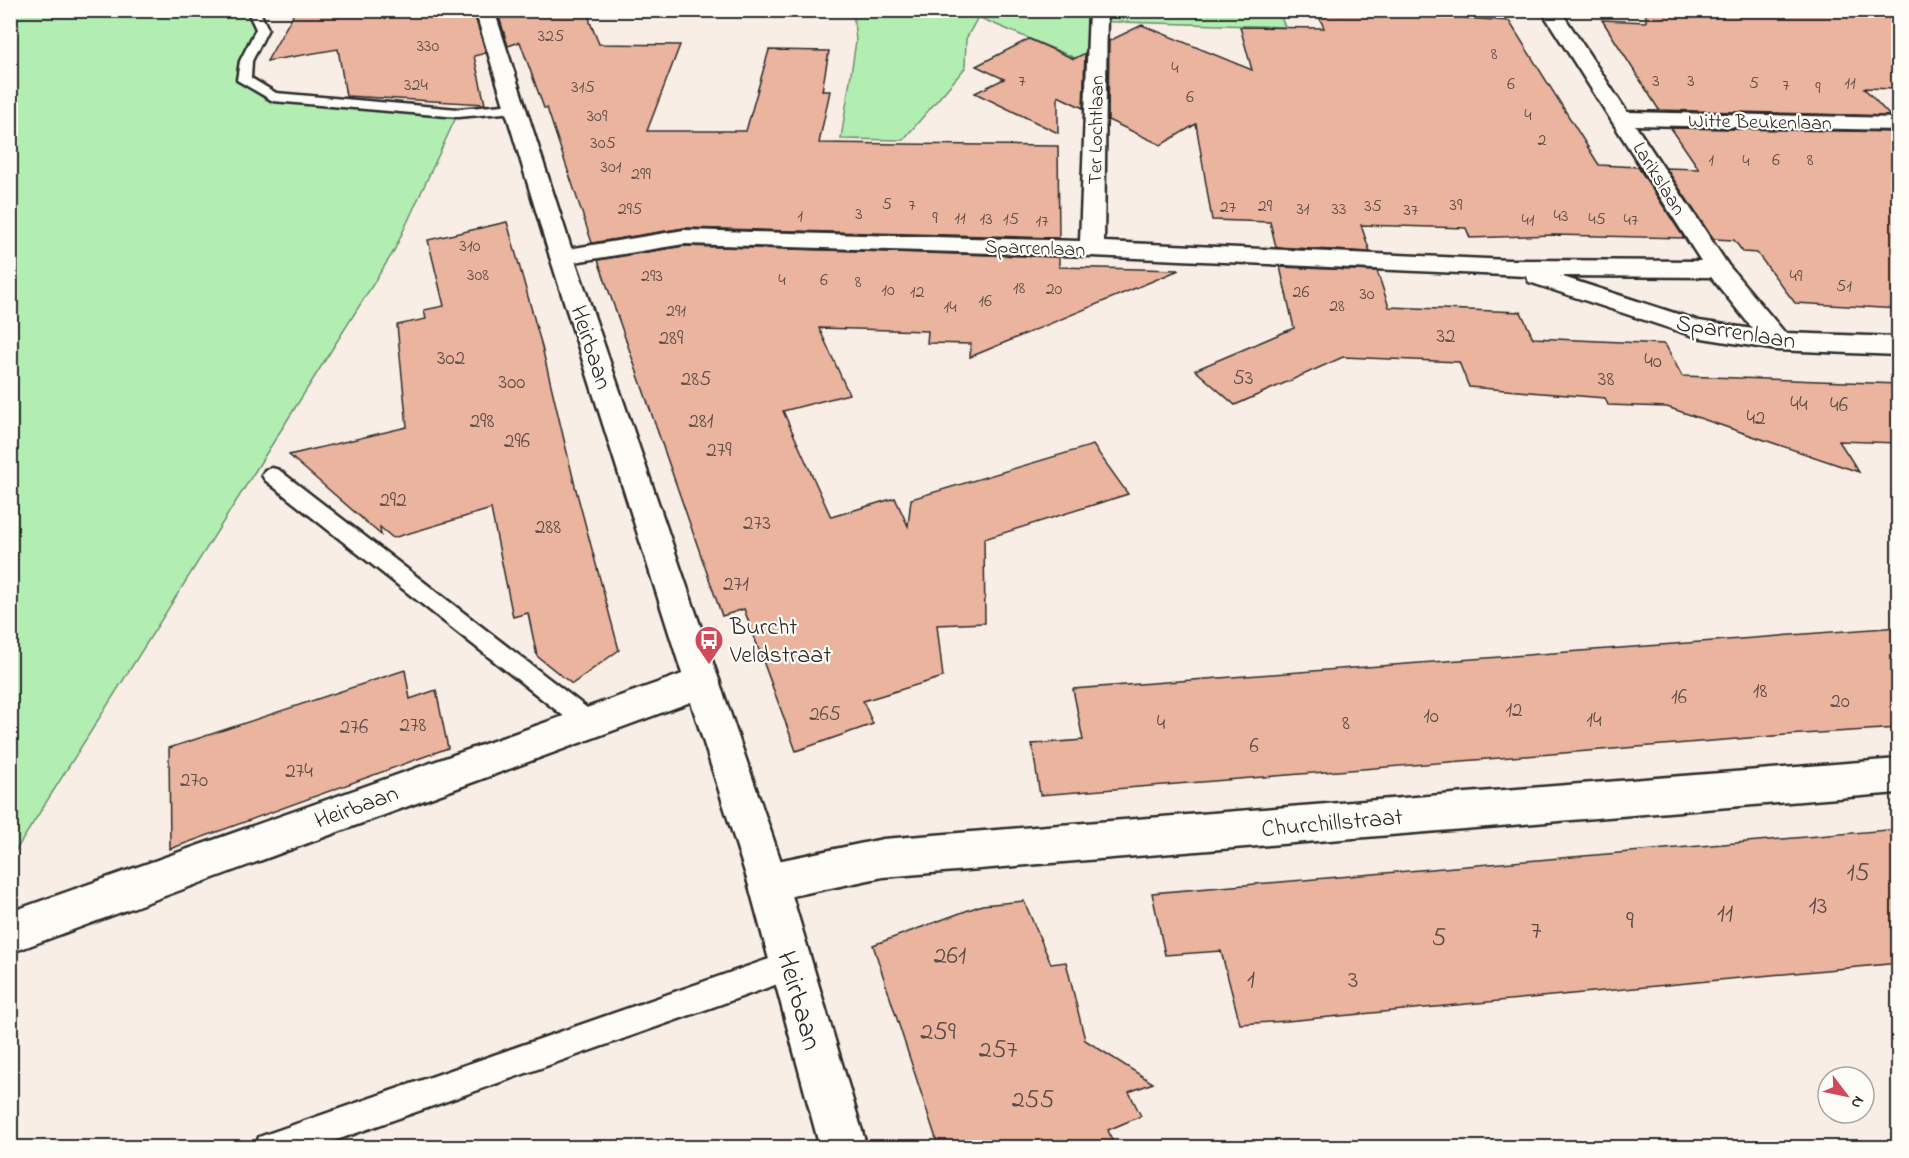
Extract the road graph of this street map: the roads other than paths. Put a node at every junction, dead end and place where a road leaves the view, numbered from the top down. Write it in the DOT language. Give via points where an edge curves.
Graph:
graph roads {
  1 [pos="253,10"];
  2 [pos="484,10"];
  3 [pos="1098,10"];
  4 [pos="1550,10"];
  5 [pos="515,108"];
  6 [pos="1622,118"];
  7 [pos="1899,124"];
  8 [pos="1092,249"];
  9 [pos="562,257"];
  10 [pos="1509,268"];
  11 [pos="1718,269"];
  12 [pos="1777,341"];
  13 [pos="1899,346"];
  14 [pos="272,475"];
  15 [pos="702,682"];
  16 [pos="588,722"];
  17 [pos="1899,776"];
  18 [pos="768,882"];
  19 [pos="10,933"];
  20 [pos="792,965"];
  21 [pos="270,1148"];
  22 [pos="844,1148"];
  1 -- 5 [label="lane" via="262,29 246,61 244,80 273,97 458,113"];
  2 -- 5 [label="street, Heirbaan"];
  3 -- 8 [label="street, Ter Lochtlaan"];
  4 -- 6 [label="street, Larikslaan"];
  5 -- 9 [label="street, Heirbaan"];
  6 -- 7 [label="street, Witte Beukenlaan"];
  6 -- 11 [label="street, Larikslaan"];
  8 -- 9 [label="street, Sparrenlaan" via="684,237"];
  8 -- 10 [label="street, Sparrenlaan"];
  9 -- 15 [label="street, Heirbaan"];
  10 -- 11 [label="street, Sparrenlaan"];
  10 -- 12 [label="street, Sparrenlaan" via="1696,329"];
  11 -- 12 [label="street, Larikslaan"];
  12 -- 13 [label="street, Sparrenlaan"];
  14 -- 16 [label="lane"];
  15 -- 16 [label="street, Heirbaan"];
  15 -- 18 [label="street, Heirbaan"];
  16 -- 19 [label="street, Heirbaan"];
  17 -- 18 [label="street, Churchillstraat" via="883,858"];
  18 -- 20 [label="street, Heirbaan"];
  20 -- 21 [label="lane"];
  20 -- 22 [label="street, Heirbaan"];
}
